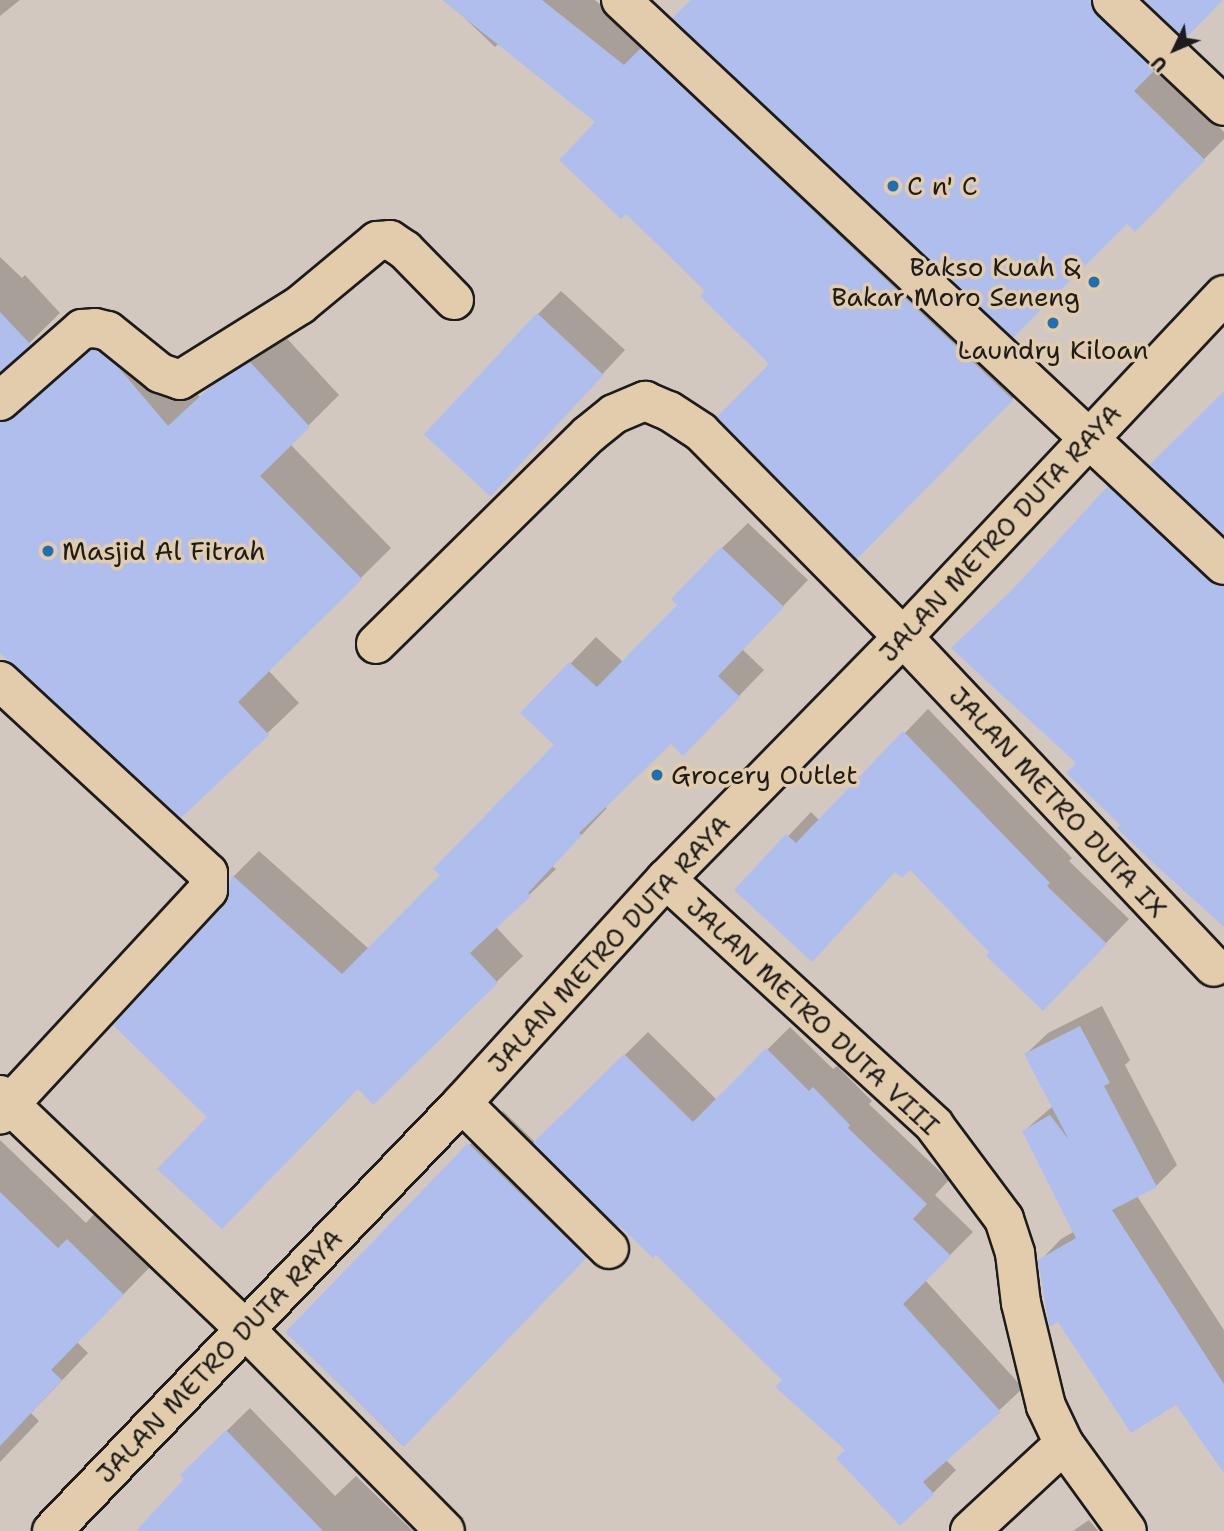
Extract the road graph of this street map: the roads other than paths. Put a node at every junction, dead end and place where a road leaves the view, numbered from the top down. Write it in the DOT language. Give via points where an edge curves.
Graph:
graph roads {
  1 [pos="621,0"];
  2 [pos="1112,0"];
  3 [pos="1224,106"];
  4 [pos="1224,295"];
  5 [pos="454,300"];
  6 [pos="0,401"];
  7 [pos="1088,439"];
  8 [pos="1224,565"];
  9 [pos="903,637"];
  10 [pos="376,644"];
  11 [pos="0,681"];
  12 [pos="666,879"];
  13 [pos="1214,967"];
  14 [pos="461,1104"];
  15 [pos="3,1105"];
  16 [pos="609,1250"];
  17 [pos="245,1329"];
  18 [pos="1064,1444"];
  19 [pos="51,1531"];
  20 [pos="445,1531"];
  21 [pos="970,1531"];
  22 [pos="1127,1531"];
  1 -- 7 [label="street"];
  2 -- 3 [label="street"];
  4 -- 7 [label="street, JALAN METRO DUTA RAYA"];
  5 -- 6 [label="street" via="405,250 390,240 377,241 300,305 180,380 160,373 107,331 82,329"];
  7 -- 8 [label="street"];
  7 -- 9 [label="street, JALAN METRO DUTA RAYA"];
  9 -- 10 [label="street, JALAN METRO DUTA IX" via="701,432 645,401 614,414 589,435"];
  9 -- 12 [label="street, JALAN METRO DUTA RAYA"];
  9 -- 13 [label="street, JALAN METRO DUTA IX"];
  11 -- 15 [label="street" via="208,873 208,890"];
  12 -- 14 [label="street, JALAN METRO DUTA RAYA"];
  12 -- 18 [label="street, JALAN METRO DUTA VIII" via="934,1125 1004,1219 1015,1252 1021,1303 1046,1406"];
  14 -- 16 [label="street"];
  14 -- 17 [label="street, JALAN METRO DUTA RAYA"];
  15 -- 17 [label="street"];
  17 -- 19 [label="street, JALAN METRO DUTA RAYA"];
  17 -- 20 [label="street"];
  18 -- 21 [label="street"];
  18 -- 22 [label="street, JALAN METRO DUTA VIII"];
}
